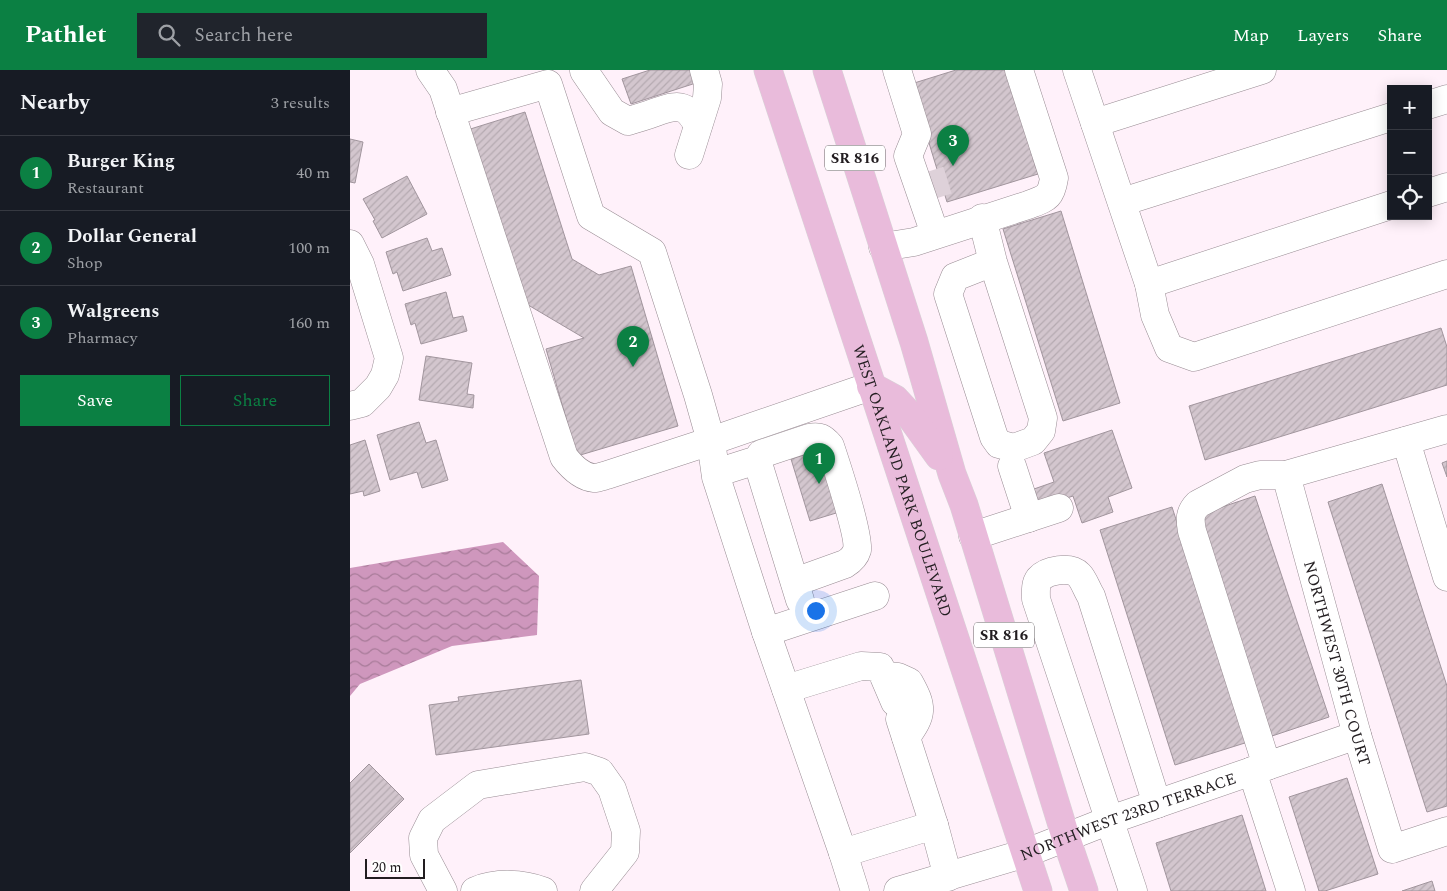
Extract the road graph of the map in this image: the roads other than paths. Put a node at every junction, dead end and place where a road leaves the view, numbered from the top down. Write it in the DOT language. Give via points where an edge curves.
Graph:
graph roads {
  1 [pos="430,70"];
  2 [pos="585,70"];
  3 [pos="704,70"];
  4 [pos="768,70"];
  5 [pos="897,70"];
  6 [pos="1019,70"];
  7 [pos="1077,70"];
  8 [pos="1262,70"];
  9 [pos="835,77"];
  10 [pos="548,84"];
  11 [pos="1447,99"];
  12 [pos="1432,104"];
  13 [pos="450,112"];
  14 [pos="1387,118"];
  15 [pos="1095,123"];
  16 [pos="698,126"];
  17 [pos="917,134"];
  18 [pos="689,155"];
  19 [pos="930,171"];
  20 [pos="1447,186"];
  21 [pos="1432,192"];
  22 [pos="1122,202"];
  23 [pos="1387,206"];
  24 [pos="934,217"];
  25 [pos="982,218"];
  26 [pos="350,244"];
  27 [pos="883,247"];
  28 [pos="993,262"];
  29 [pos="1447,274"];
  30 [pos="1149,284"];
  31 [pos="872,386"];
  32 [pos="356,404"];
  33 [pos="1447,429"];
  34 [pos="1406,441"];
  35 [pos="711,442"];
  36 [pos="757,460"];
  37 [pos="1012,466"];
  38 [pos="716,473"];
  39 [pos="952,474"];
  40 [pos="1286,475"];
  41 [pos="1058,508"];
  42 [pos="1029,518"];
  43 [pos="973,536"];
  44 [pos="1447,577"];
  45 [pos="795,582"];
  46 [pos="875,596"];
  47 [pos="806,619"];
  48 [pos="766,632"];
  49 [pos="885,676"];
  50 [pos="786,689"];
  51 [pos="901,719"];
  52 [pos="1357,735"];
  53 [pos="1259,768"];
  54 [pos="1157,804"];
  55 [pos="1110,820"];
  56 [pos="934,825"];
  57 [pos="1447,831"];
  58 [pos="1066,838"];
  59 [pos="843,853"];
  60 [pos="1026,853"];
  61 [pos="948,877"];
  62 [pos="444,891"];
  63 [pos="476,891"];
  64 [pos="543,891"];
  65 [pos="594,891"];
  66 [pos="855,891"];
  67 [pos="898,891"];
  68 [pos="1038,891"];
  69 [pos="1084,891"];
  70 [pos="1133,891"];
  71 [pos="1291,891"];
  1 -- 13 [label="street" via="443,89"];
  2 -- 10 [label="street"];
  2 -- 16 [label="street" via="612,112 628,121 675,106 693,116"];
  3 -- 16 [label="street" via="707,98"];
  4 -- 31 [label="main road, WEST OAKLAND PARK BOULEVARD / SR 816"];
  5 -- 17 [label="street"];
  6 -- 25 [label="street" via="1054,178 1052,191 1044,199"];
  7 -- 15 [label="street"];
  8 -- 15 [label="street"];
  9 -- 27 [label="main road, SR 816"];
  10 -- 13 [label="street"];
  10 -- 35 [label="street" via="591,216 652,252"];
  11 -- 12 [label="street"];
  13 -- 35 [label="street" via="564,457 571,466 595,478"];
  14 -- 22 [label="street"];
  15 -- 22 [label="street"];
  16 -- 18 [label="street"];
  17 -- 19 [label="street"];
  17 -- 24 [label="street" via="908,156"];
  20 -- 21 [label="street"];
  22 -- 30 [label="street"];
  23 -- 30 [label="street"];
  24 -- 25 [label="street"];
  24 -- 27 [label="street" via="914,242"];
  25 -- 28 [label="street"];
  26 -- 32 [label="street" via="360,264 389,358 378,387"];
  27 -- 39 [label="main road, SR 816"];
  28 -- 28 [label="street" via="955,277 948,294 994,437 999,444 1014,448 1033,441 1043,418"];
  29 -- 30 [label="street" via="1194,357 1169,348 1154,315"];
  31 -- 35 [label="street"];
  31 -- 39 [label="main road" via="895,399 908,413"];
  31 -- 60 [label="main road, WEST OAKLAND PARK BOULEVARD / SR 816"];
  33 -- 34 [label="street"];
  34 -- 40 [label="street"];
  34 -- 44 [label="street"];
  35 -- 38 [label="street"];
  36 -- 38 [label="street"];
  36 -- 45 [label="street"];
  36 -- 45 [label="street" via="760,454 818,436 830,446 854,526 857,550 852,560 845,564"];
  37 -- 42 [label="street"];
  38 -- 48 [label="street"];
  39 -- 43 [label="main road, SR 816"];
  40 -- 52 [label="street, NORTHWEST 30TH COURT"];
  40 -- 53 [label="street" via="1260,475 1245,479 1198,504 1190,517"];
  41 -- 42 [label="street"];
  42 -- 43 [label="street"];
  43 -- 58 [label="main road, SR 816"];
  45 -- 47 [label="street"];
  46 -- 47 [label="street"];
  47 -- 48 [label="street"];
  48 -- 50 [label="street"];
  49 -- 50 [label="street" via="880,667 861,666"];
  49 -- 51 [label="street"];
  49 -- 51 [label="street" via="909,682 917,700 920,713 917,721"];
  50 -- 59 [label="street"];
  51 -- 56 [label="street"];
  52 -- 53 [label="street, NORTHWEST 23RD TERRACE"];
  52 -- 57 [label="street, NORTHWEST 30TH COURT" via="1392,849"];
  53 -- 54 [label="street, NORTHWEST 23RD TERRACE"];
  53 -- 71 [label="street"];
  54 -- 55 [label="street, NORTHWEST 23RD TERRACE"];
  54 -- 55 [label="street" via="1091,596 1079,575 1069,570 1050,573 1039,578 1036,599"];
  55 -- 58 [label="street, NORTHWEST 23RD TERRACE"];
  55 -- 70 [label="street"];
  56 -- 59 [label="street"];
  56 -- 61 [label="street"];
  58 -- 60 [label="street, NORTHWEST 23RD TERRACE"];
  58 -- 69 [label="main road, SR 816"];
  59 -- 66 [label="street"];
  60 -- 61 [label="street, NORTHWEST 23RD TERRACE"];
  60 -- 68 [label="main road, WEST OAKLAND PARK BOULEVARD / SR 816"];
  61 -- 67 [label="street, NORTHWEST 23RD TERRACE"];
  62 -- 65 [label="street" via="424,856 423,838 432,820 478,785 585,767 600,772 612,789 626,831 625,852"];
  63 -- 64 [label="street" via="487,886 527,885"];
}
